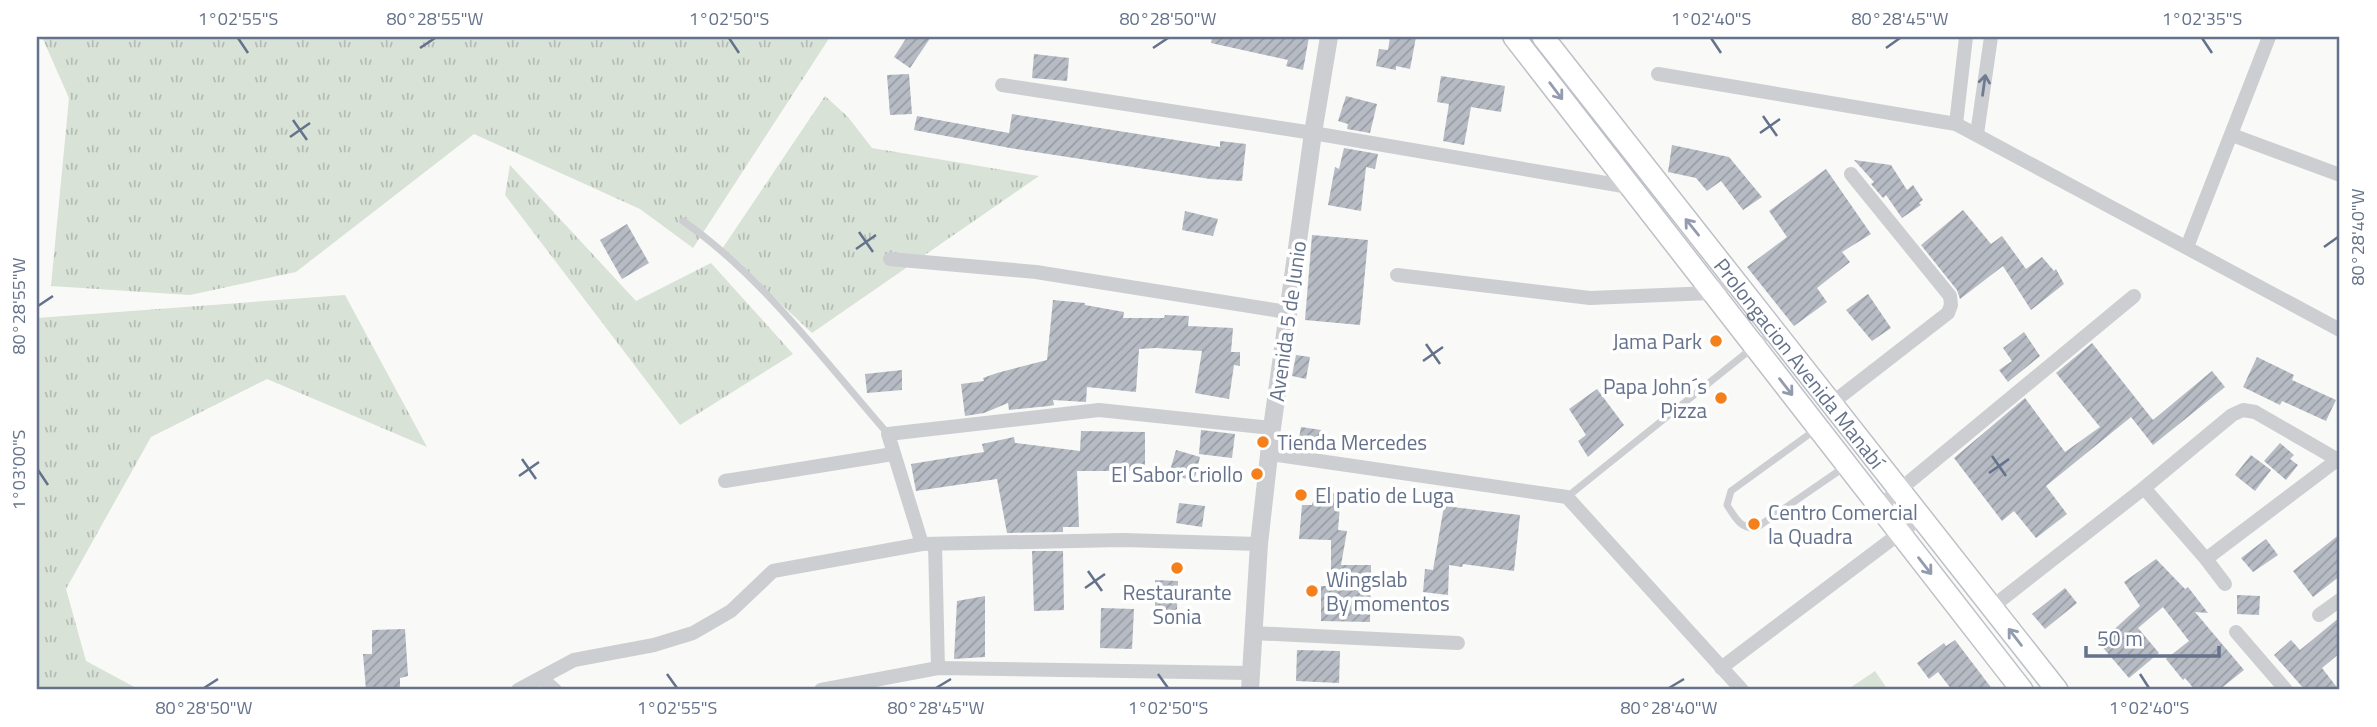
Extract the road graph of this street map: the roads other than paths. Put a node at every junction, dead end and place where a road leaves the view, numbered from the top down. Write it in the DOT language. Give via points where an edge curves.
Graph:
graph roads {
  1 [pos="1329,37"];
  2 [pos="1514,37"];
  3 [pos="1543,37"];
  4 [pos="1966,37"];
  5 [pos="1991,37"];
  6 [pos="2269,37"];
  7 [pos="1658,74"];
  8 [pos="1002,85"];
  9 [pos="1956,124"];
  10 [pos="1313,133"];
  11 [pos="1977,134"];
  12 [pos="2232,135"];
  13 [pos="1851,174"];
  14 [pos="2340,175"];
  15 [pos="1629,187"];
  16 [pos="683,221"];
  17 [pos="2187,247"];
  18 [pos="891,259"];
  19 [pos="1397,275"];
  20 [pos="1734,280"];
  21 [pos="1711,293"];
  22 [pos="2134,296"];
  23 [pos="1287,312"];
  24 [pos="1774,330"];
  25 [pos="2340,330"];
  26 [pos="1754,347"];
  27 [pos="1832,403"];
  28 [pos="1272,428"];
  29 [pos="1818,428"];
  30 [pos="888,433"];
  31 [pos="893,454"];
  32 [pos="1270,454"];
  33 [pos="2339,461"];
  34 [pos="1848,465"];
  35 [pos="725,481"];
  36 [pos="2144,488"];
  37 [pos="1900,490"];
  38 [pos="1567,497"];
  39 [pos="1881,506"];
  40 [pos="1920,518"];
  41 [pos="1900,534"];
  42 [pos="929,544"];
  43 [pos="1259,544"];
  44 [pos="2207,559"];
  45 [pos="2225,584"];
  46 [pos="2340,600"];
  47 [pos="1992,607"];
  48 [pos="2319,615"];
  49 [pos="2236,632"];
  50 [pos="1253,633"];
  51 [pos="1458,643"];
  52 [pos="938,668"];
  53 [pos="1721,668"];
  54 [pos="541,678"];
  55 [pos="1250,682"];
  56 [pos="518,690"];
  57 [pos="555,690"];
  58 [pos="821,690"];
  59 [pos="1742,690"];
  60 [pos="2022,690"];
  61 [pos="2057,690"];
  62 [pos="2286,690"];
  1 -- 10 [label="street, Avenida 5 de Junio"];
  2 -- 15 [label="main road, Prolongacion Avenida Manabí, one-way"];
  20 -- 3 [label="main road, Prolongacion Avenida Manabí, one-way"];
  4 -- 9 [label="street"];
  11 -- 5 [label="street, one-way"];
  6 -- 12 [label="street"];
  7 -- 9 [label="street"];
  8 -- 10 [label="street"];
  9 -- 11 [label="street"];
  10 -- 15 [label="street"];
  10 -- 23 [label="street, Avenida 5 de Junio"];
  11 -- 17 [label="street"];
  12 -- 14 [label="street"];
  12 -- 17 [label="street"];
  13 -- 27 [label="street" via="1950,296 1951,305 1948,313"];
  15 -- 21 [label="main road, Prolongacion Avenida Manabí"];
  16 -- 30 [label="lane" via="715,243"];
  17 -- 25 [label="street"];
  18 -- 23 [label="street" via="1036,272"];
  19 -- 21 [label="street" via="1590,298"];
  20 -- 21 [label="street"];
  20 -- 24 [label="main road, Prolongacion Avenida Manabí"];
  21 -- 26 [label="main road, Prolongacion Avenida Manabí"];
  22 -- 37 [label="street"];
  23 -- 28 [label="street, Avenida 5 de Junio"];
  24 -- 26 [label="lane"];
  24 -- 27 [label="main road, Prolongacion Avenida Manabí"];
  26 -- 29 [label="main road, Prolongacion Avenida Manabí, one-way"];
  26 -- 38 [label="lane"];
  27 -- 37 [label="main road, Prolongacion Avenida Manabí"];
  28 -- 30 [label="street" via="1099,410"];
  28 -- 32 [label="street, Avenida 5 de Junio"];
  29 -- 34 [label="main road, Prolongacion Avenida Manabí"];
  29 -- 34 [label="lane" via="1731,491 1727,505 1740,524 1756,528"];
  30 -- 31 [label="street"];
  31 -- 35 [label="street"];
  31 -- 42 [label="street"];
  32 -- 38 [label="street"];
  32 -- 43 [label="street, Avenida 5 de Junio"];
  33 -- 36 [label="street" via="2255,412 2243,410"];
  33 -- 44 [label="street"];
  34 -- 39 [label="main road, Prolongacion Avenida Manabí"];
  36 -- 44 [label="street"];
  36 -- 47 [label="street"];
  37 -- 39 [label="street"];
  37 -- 40 [label="main road, Prolongacion Avenida Manabí"];
  38 -- 53 [label="street"];
  39 -- 41 [label="main road, Prolongacion Avenida Manabí"];
  40 -- 41 [label="street"];
  40 -- 47 [label="main road, Prolongacion Avenida Manabí"];
  41 -- 53 [label="street"];
  41 -- 60 [label="main road, Prolongacion Avenida Manabí, one-way"];
  42 -- 43 [label="street" via="1123,540"];
  42 -- 52 [label="street"];
  42 -- 54 [label="street" via="773,571 731,611 693,633 574,660"];
  43 -- 50 [label="street, Avenida 5 de Junio"];
  44 -- 45 [label="street"];
  46 -- 48 [label="street"];
  61 -- 47 [label="main road, Prolongacion Avenida Manabí, one-way"];
  49 -- 62 [label="street"];
  50 -- 51 [label="street"];
  50 -- 55 [label="street, Avenida 5 de Junio"];
  52 -- 55 [label="street"];
  52 -- 58 [label="street"];
  53 -- 59 [label="street"];
  54 -- 56 [label="street"];
  54 -- 57 [label="street"];
}
